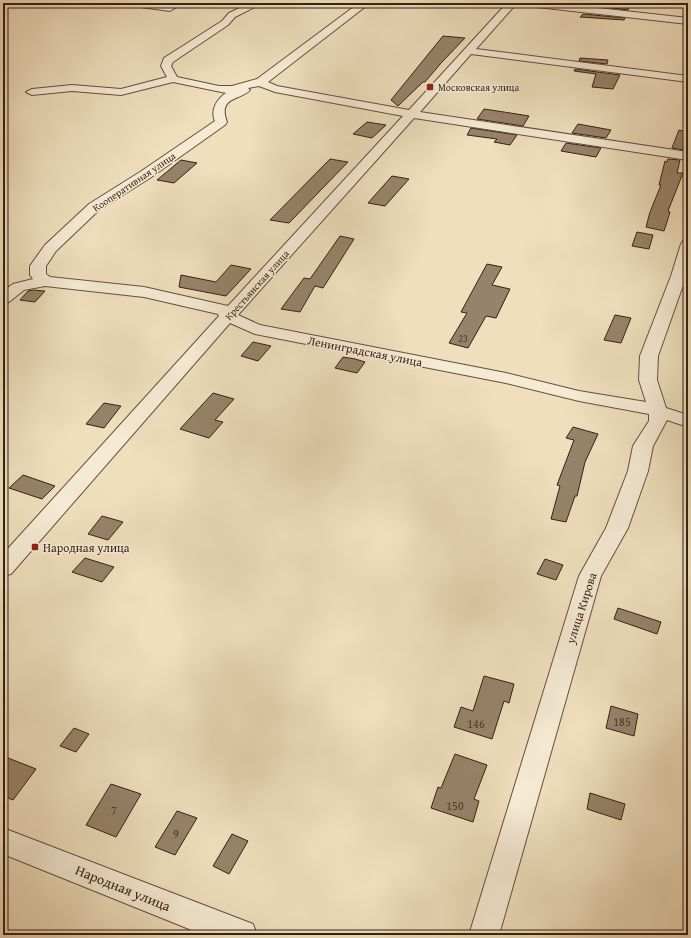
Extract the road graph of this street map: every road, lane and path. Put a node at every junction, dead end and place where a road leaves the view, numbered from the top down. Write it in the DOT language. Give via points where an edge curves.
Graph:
graph roads {
  1 [pos="133,3"];
  2 [pos="258,3"];
  3 [pos="365,3"];
  4 [pos="512,3"];
  5 [pos="528,3"];
  6 [pos="170,8"];
  7 [pos="688,21"];
  8 [pos="469,51"];
  9 [pos="173,79"];
  10 [pos="688,79"];
  11 [pos="261,82"];
  12 [pos="275,89"];
  13 [pos="238,90"];
  14 [pos="32,92"];
  15 [pos="412,114"];
  16 [pos="688,156"];
  17 [pos="688,244"];
  18 [pos="683,277"];
  19 [pos="45,281"];
  20 [pos="3,299"];
  21 [pos="228,316"];
  22 [pos="658,411"];
  23 [pos="688,421"];
  24 [pos="3,568"];
  25 [pos="3,841"];
  26 [pos="242,935"];
  27 [pos="484,935"];
  1 -- 6 [label="street"];
  2 -- 9 [label="street" via="232,15 225,23 168,60 166,66"];
  3 -- 11 [label="street"];
  4 -- 8 [label="street, Крестьянская улица"];
  5 -- 7 [label="street"];
  8 -- 10 [label="street"];
  8 -- 15 [label="street, Крестьянская улица"];
  9 -- 13 [label="street" via="219,89"];
  9 -- 14 [label="street" via="121,92 72,88"];
  11 -- 12 [label="street"];
  11 -- 13 [label="street" via="237,87"];
  12 -- 13 [label="street"];
  12 -- 15 [label="street"];
  13 -- 19 [label="street, Кооперативная улица" via="219,107 217,114 221,122 94,207 50,248 38,266 38,275"];
  15 -- 16 [label="street"];
  15 -- 21 [label="street, Крестьянская улица"];
  17 -- 18 [label="street"];
  18 -- 22 [label="street" via="649,356 648,380"];
  19 -- 20 [label="street" via="19,287"];
  19 -- 21 [label="street, Ленинградская улица" via="144,292 224,310"];
  21 -- 22 [label="street, Ленинградская улица" via="255,329 506,378 579,396"];
  21 -- 24 [label="street, Крестьянская улица"];
  22 -- 23 [label="street, Ленинградская улица"];
  22 -- 27 [label="street, улица Кирова" via="658,420 643,446 638,471 617,528 590,576"];
  25 -- 26 [label="street, Народная улица"];
}
